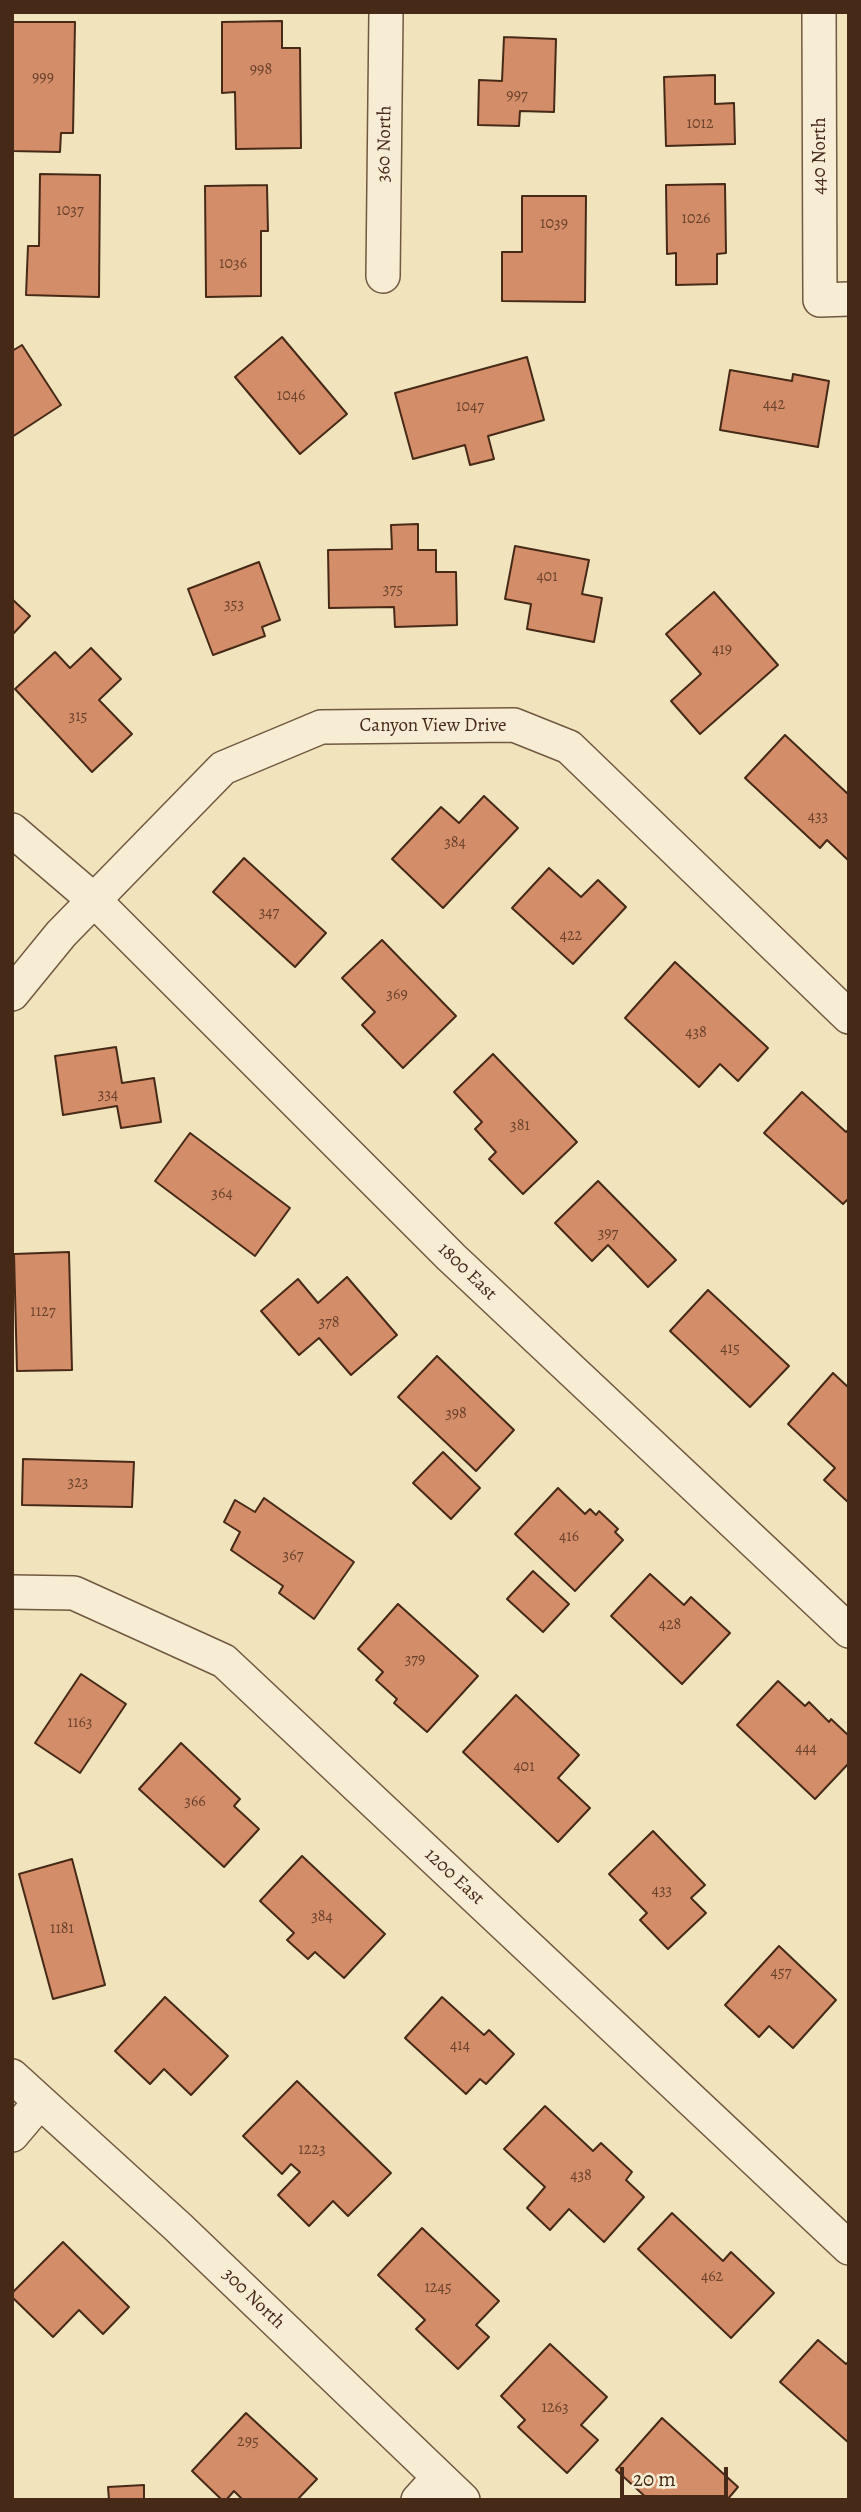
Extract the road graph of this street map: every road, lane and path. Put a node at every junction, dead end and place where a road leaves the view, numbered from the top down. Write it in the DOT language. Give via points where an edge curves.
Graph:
graph roads {
  1 [pos="386,12"];
  2 [pos="819,12"];
  3 [pos="383,276"];
  4 [pos="834,300"];
  5 [pos="12,830"];
  6 [pos="95,901"];
  7 [pos="12,994"];
  8 [pos="849,1017"];
  9 [pos="12,1592"];
  10 [pos="849,1631"];
  11 [pos="12,2076"];
  12 [pos="39,2103"];
  13 [pos="12,2135"];
  14 [pos="849,2248"];
  15 [pos="428,2489"];
  16 [pos="463,2500"];
  1 -- 3 [label="street, 360 North"];
  2 -- 4 [label="street, 440 North"];
  5 -- 6 [label="street, 1800 East"];
  6 -- 7 [label="street"];
  6 -- 8 [label="street, Canyon View Drive" via="223,768 321,727 514,725 569,747"];
  6 -- 10 [label="street, 1800 East" via="451,1257"];
  9 -- 14 [label="street, 1200 East" via="74,1593 224,1661"];
  11 -- 12 [label="street, 300 North"];
  12 -- 13 [label="street"];
  12 -- 15 [label="street, 300 North" via="177,2227"];
  15 -- 16 [label="street, 300 North"];
}
